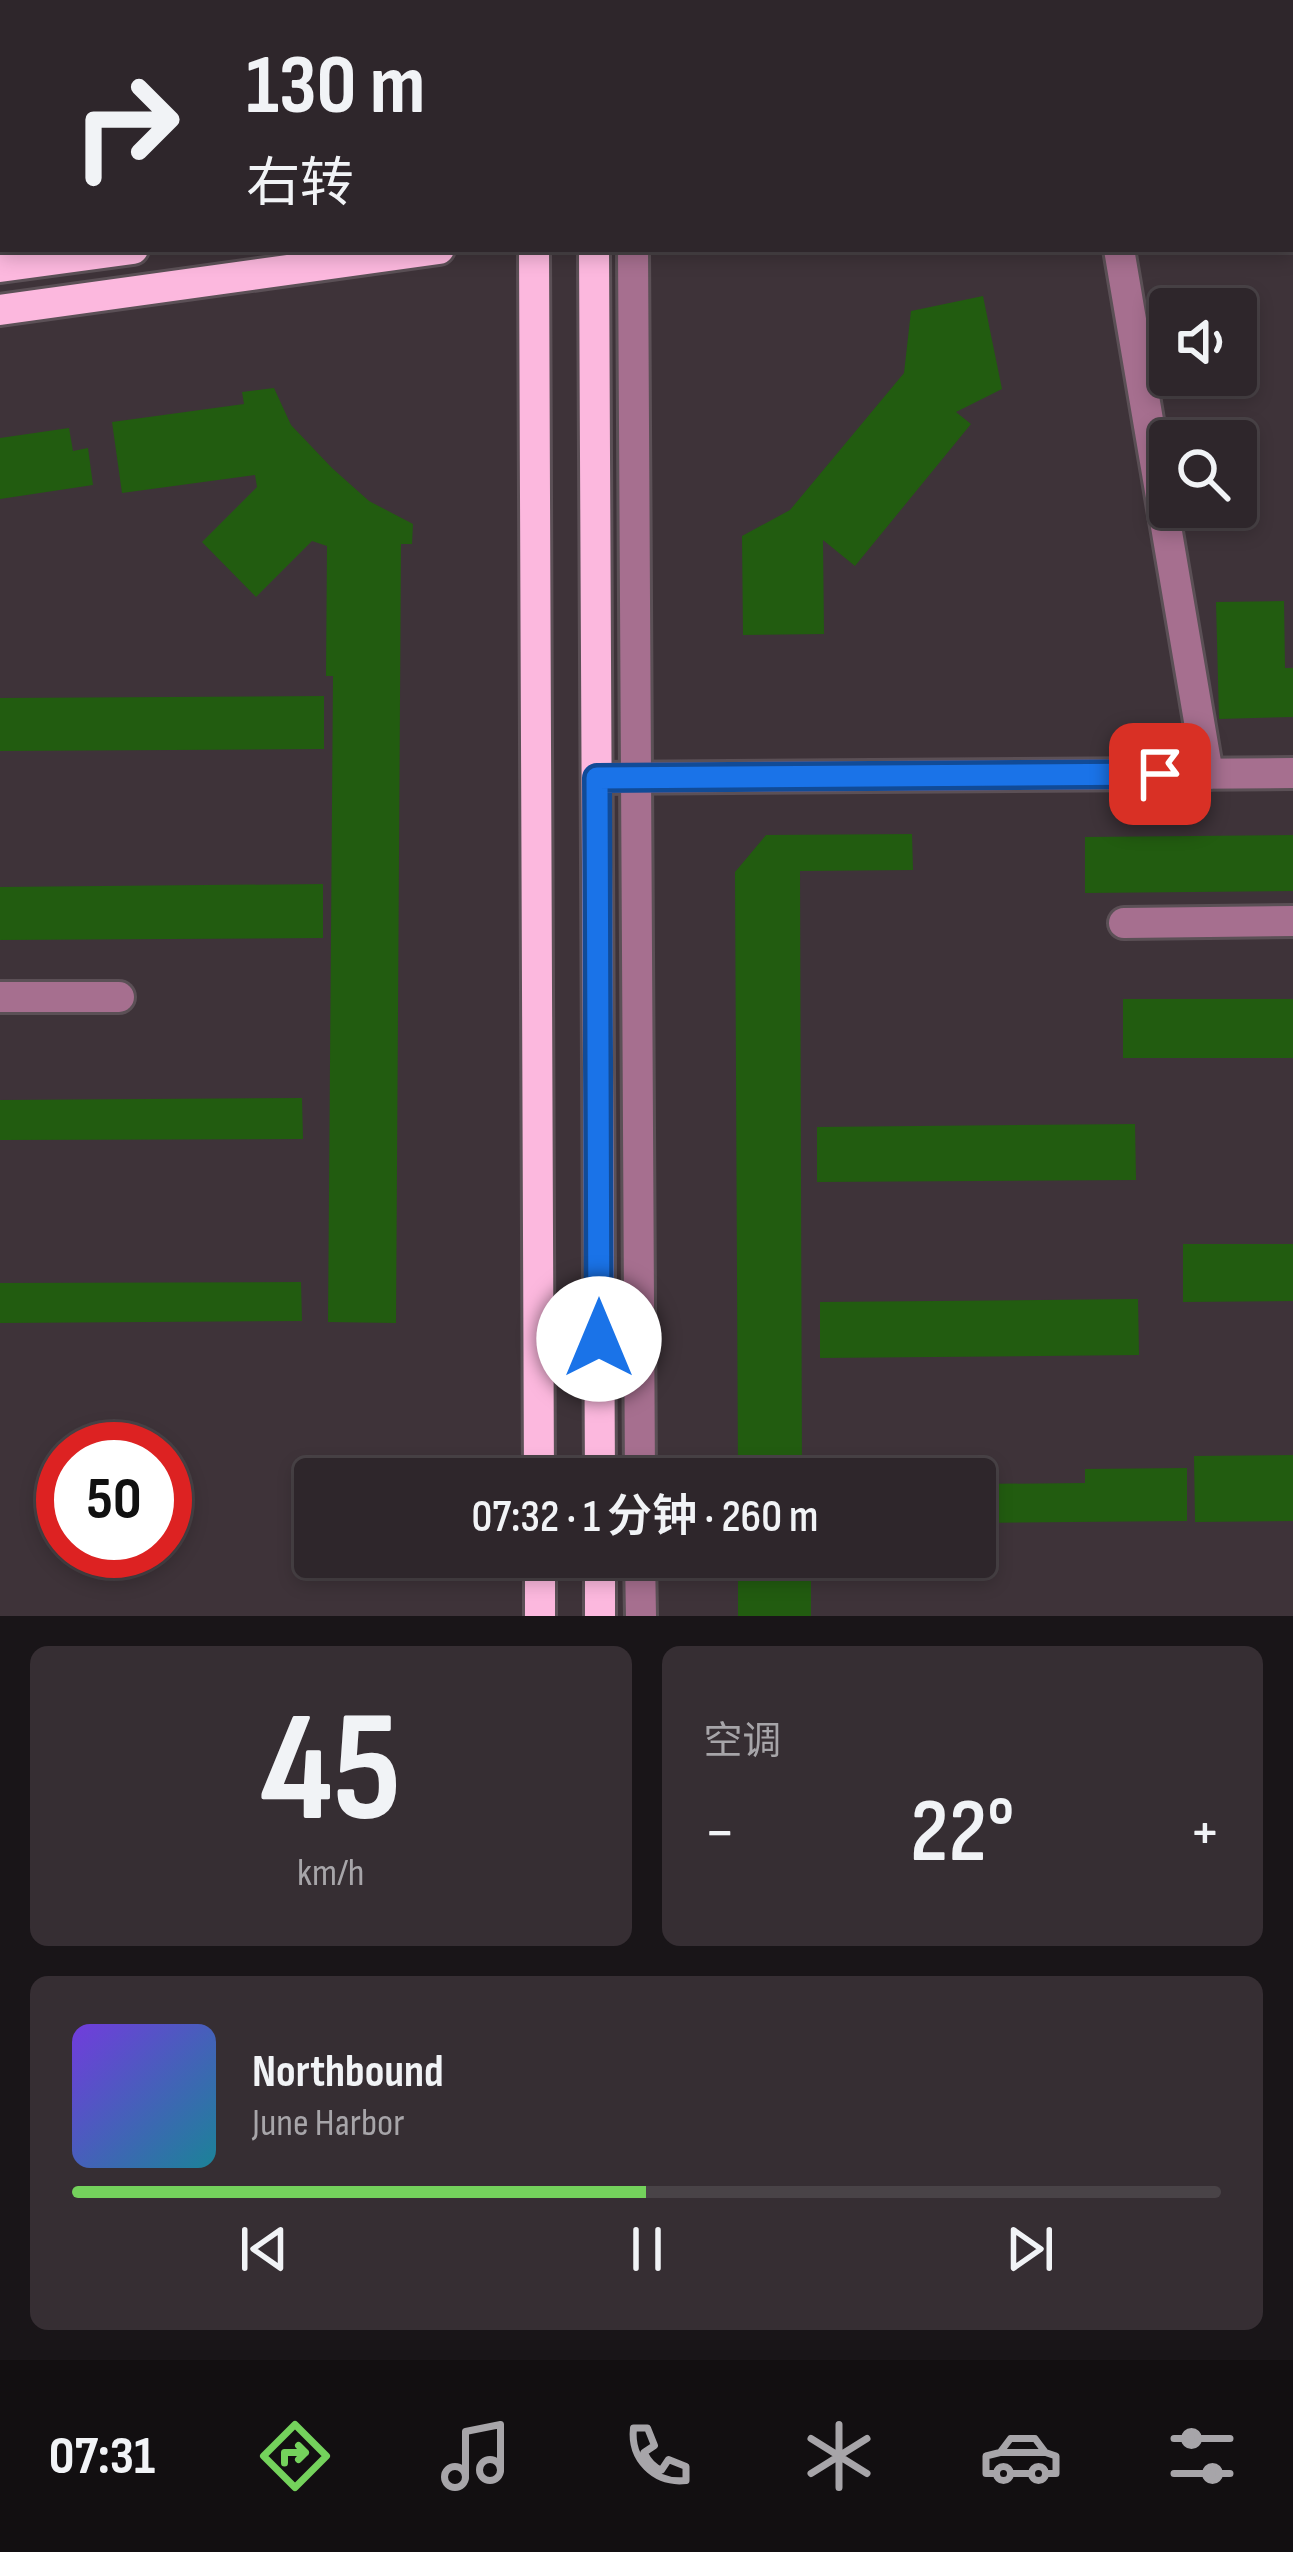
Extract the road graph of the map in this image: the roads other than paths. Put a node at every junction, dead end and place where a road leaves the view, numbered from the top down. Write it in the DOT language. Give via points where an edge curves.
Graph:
graph roads {
  1 [pos="111,252"];
  2 [pos="417,252"];
  3 [pos="534,252"];
  4 [pos="594,252"];
  5 [pos="633,252"];
  6 [pos="1119,252"];
  7 [pos="0,267"];
  8 [pos="0,310"];
  9 [pos="1293,773"];
  10 [pos="1208,774"];
  11 [pos="636,777"];
  12 [pos="597,778"];
  13 [pos="1293,921"];
  14 [pos="1124,922"];
  15 [pos="119,997"];
  16 [pos="0,998"];
  17 [pos="539,1458"];
  18 [pos="599,1458"];
  19 [pos="640,1458"];
  20 [pos="540,1578"];
  21 [pos="600,1578"];
  22 [pos="640,1578"];
  23 [pos="540,1616"];
  24 [pos="600,1616"];
  25 [pos="641,1616"];
  1 -- 7 [label="main road"];
  2 -- 8 [label="main road"];
  3 -- 17 [label="main road"];
  4 -- 12 [label="main road"];
  5 -- 11 [label="street"];
  6 -- 10 [label="street"];
  9 -- 10 [label="street"];
  10 -- 11 [label="street"];
  11 -- 12 [label="street"];
  11 -- 19 [label="street"];
  12 -- 18 [label="main road"];
  13 -- 14 [label="street"];
  15 -- 16 [label="street"];
  20 -- 23 [label="main road"];
  21 -- 24 [label="main road"];
  22 -- 25 [label="street"];
}
